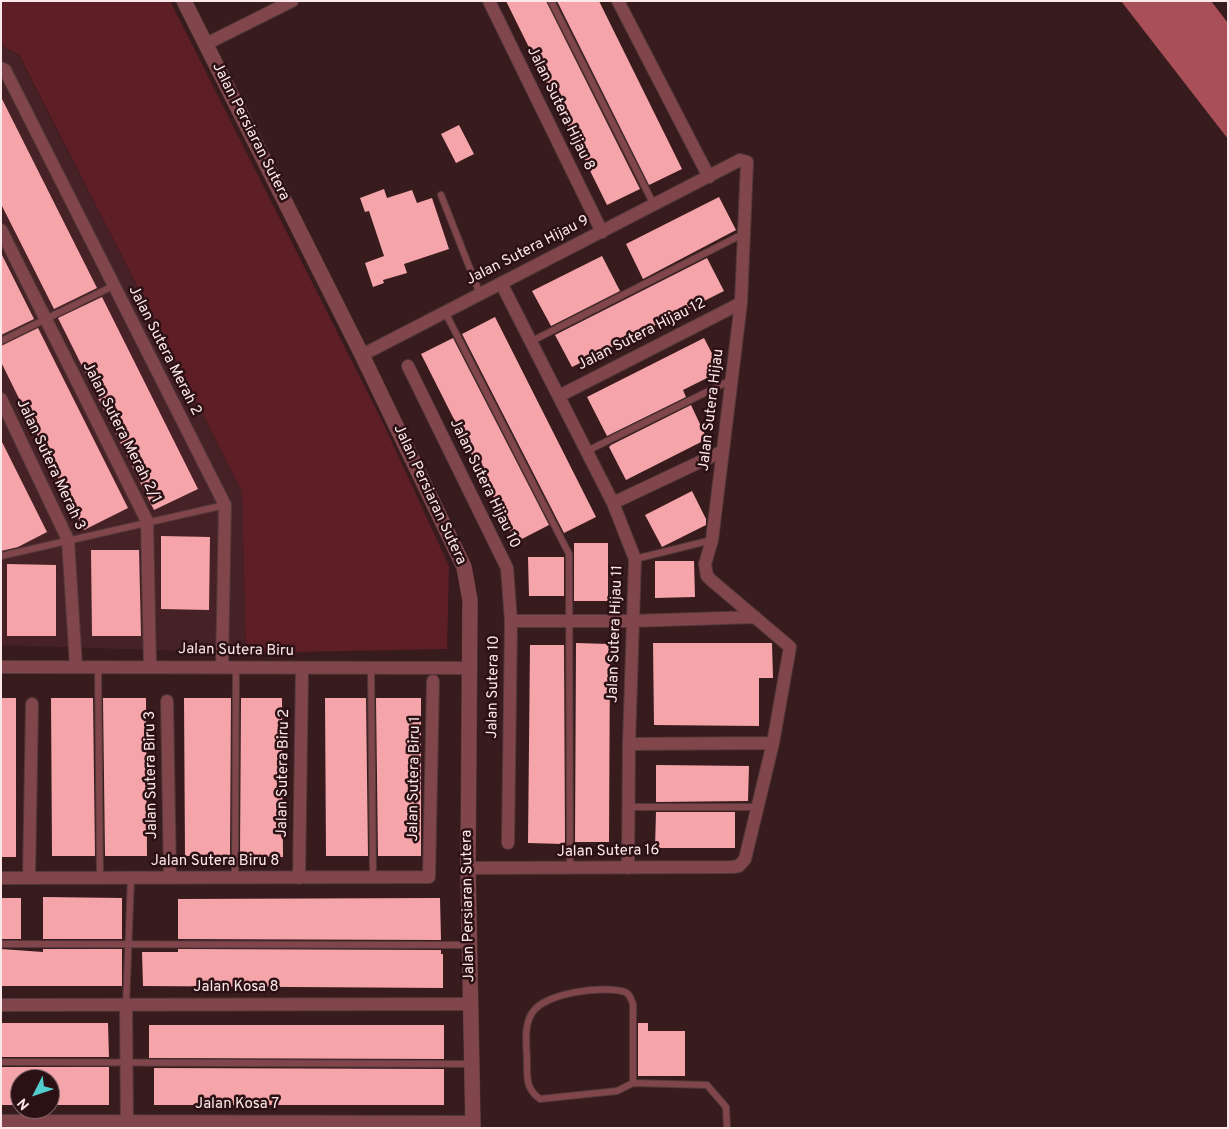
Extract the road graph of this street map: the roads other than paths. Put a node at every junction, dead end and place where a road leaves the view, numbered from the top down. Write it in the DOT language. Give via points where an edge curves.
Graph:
graph roads {
  1 [pos="184,1"];
  2 [pos="489,1"];
  3 [pos="551,1"];
  4 [pos="618,1"];
  5 [pos="290,2"];
  6 [pos="206,44"];
  7 [pos="3,71"];
  8 [pos="709,178"];
  9 [pos="440,195"];
  10 [pos="654,206"];
  11 [pos="1,230"];
  12 [pos="602,232"];
  13 [pos="744,234"];
  14 [pos="501,283"];
  15 [pos="113,286"];
  16 [pos="480,294"];
  17 [pos="741,303"];
  18 [pos="445,312"];
  19 [pos="45,320"];
  20 [pos="1,342"];
  21 [pos="530,342"];
  22 [pos="362,355"];
  23 [pos="408,366"];
  24 [pos="733,379"];
  25 [pos="559,396"];
  26 [pos="1,399"];
  27 [pos="586,450"];
  28 [pos="723,451"];
  29 [pos="613,503"];
  30 [pos="225,505"];
  31 [pos="147,522"];
  32 [pos="68,540"];
  33 [pos="712,540"];
  34 [pos="1,556"];
  35 [pos="635,559"];
  36 [pos="755,617"];
  37 [pos="510,621"];
  38 [pos="632,621"];
  39 [pos="570,622"];
  40 [pos="76,666"];
  41 [pos="98,666"];
  42 [pos="150,666"];
  43 [pos="1,667"];
  44 [pos="222,667"];
  45 [pos="236,667"];
  46 [pos="371,668"];
  47 [pos="471,668"];
  48 [pos="302,669"];
  49 [pos="433,681"];
  50 [pos="167,702"];
  51 [pos="32,704"];
  52 [pos="773,743"];
  53 [pos="629,744"];
  54 [pos="758,806"];
  55 [pos="629,807"];
  56 [pos="508,843"];
  57 [pos="745,859"];
  58 [pos="468,868"];
  59 [pos="628,868"];
  60 [pos="570,869"];
  61 [pos="429,877"];
  62 [pos="1,878"];
  63 [pos="29,878"];
  64 [pos="100,878"];
  65 [pos="131,878"];
  66 [pos="170,878"];
  67 [pos="235,878"];
  68 [pos="299,878"];
  69 [pos="373,878"];
  70 [pos="1,944"];
  71 [pos="128,944"];
  72 [pos="469,945"];
  73 [pos="471,1004"];
  74 [pos="1,1005"];
  75 [pos="126,1005"];
  76 [pos="1,1062"];
  77 [pos="126,1063"];
  78 [pos="471,1064"];
  79 [pos="633,1083"];
  80 [pos="1,1121"];
  81 [pos="128,1125"];
  82 [pos="472,1125"];
  83 [pos="727,1128"];
  1 -- 6 [label="street, Jalan Persiaran Sutera"];
  2 -- 12 [label="street, Jalan Sutera Hijau 8"];
  3 -- 10 [label="lane"];
  4 -- 8 [label="street"];
  5 -- 6 [label="street"];
  6 -- 22 [label="street, Jalan Persiaran Sutera"];
  7 -- 15 [label="street, Jalan Sutera Merah 2"];
  8 -- 10 [label="street, Jalan Sutera Hijau 9"];
  8 -- 13 [label="street, Jalan Sutera Hijau" via="740,160 747,162"];
  9 -- 16 [label="lane"];
  10 -- 12 [label="street, Jalan Sutera Hijau 9"];
  11 -- 19 [label="street, Jalan Sutera Merah 2/1"];
  12 -- 14 [label="street, Jalan Sutera Hijau 9"];
  13 -- 17 [label="street, Jalan Sutera Hijau"];
  13 -- 21 [label="lane"];
  14 -- 16 [label="street, Jalan Sutera Hijau 9"];
  14 -- 21 [label="street, Jalan Sutera Hijau 11"];
  15 -- 19 [label="lane"];
  15 -- 30 [label="street, Jalan Sutera Merah 2"];
  16 -- 18 [label="street, Jalan Sutera Hijau 9"];
  17 -- 24 [label="street, Jalan Sutera Hijau"];
  17 -- 25 [label="street, Jalan Sutera Hijau 12"];
  18 -- 22 [label="street, Jalan Sutera Hijau 9"];
  18 -- 39 [label="lane" via="569,554"];
  19 -- 20 [label="lane"];
  19 -- 31 [label="street, Jalan Sutera Merah 2/1"];
  21 -- 25 [label="street, Jalan Sutera Hijau 11"];
  22 -- 47 [label="street, Jalan Persiaran Sutera" via="464,567 470,600"];
  23 -- 37 [label="street, Jalan Sutera Hijau 10" via="507,568"];
  24 -- 27 [label="lane"];
  24 -- 28 [label="street, Jalan Sutera Hijau"];
  25 -- 27 [label="street, Jalan Sutera Hijau 11"];
  26 -- 32 [label="street, Jalan Sutera Merah 3"];
  27 -- 29 [label="street, Jalan Sutera Hijau 11"];
  28 -- 29 [label="street"];
  28 -- 33 [label="street, Jalan Sutera Hijau"];
  29 -- 35 [label="street, Jalan Sutera Hijau 11"];
  30 -- 31 [label="lane"];
  30 -- 44 [label="street, Jalan Sutera Merah 2"];
  31 -- 32 [label="lane"];
  31 -- 42 [label="street, Jalan Sutera Merah 2/1"];
  32 -- 34 [label="lane"];
  32 -- 40 [label="street, Jalan Sutera Merah 3"];
  33 -- 35 [label="lane"];
  33 -- 36 [label="street, Jalan Sutera Hijau" via="705,564 707,576"];
  35 -- 38 [label="street, Jalan Sutera Hijau 11"];
  36 -- 38 [label="street, Jalan Sutera 10"];
  36 -- 52 [label="street, Jalan Sutera Hijau" via="790,647"];
  37 -- 39 [label="street, Jalan Sutera 10"];
  37 -- 56 [label="street, Jalan Sutera 10"];
  38 -- 39 [label="street, Jalan Sutera 10"];
  38 -- 53 [label="street, Jalan Sutera Hijau 11"];
  39 -- 60 [label="lane"];
  40 -- 41 [label="street, Jalan Sutera Biru"];
  40 -- 43 [label="street, Jalan Sutera Biru"];
  41 -- 42 [label="street, Jalan Sutera Biru"];
  41 -- 64 [label="lane"];
  42 -- 44 [label="street, Jalan Sutera Biru"];
  44 -- 45 [label="street, Jalan Sutera Biru"];
  45 -- 48 [label="street, Jalan Sutera Biru"];
  45 -- 67 [label="lane"];
  46 -- 47 [label="street, Jalan Sutera Biru"];
  46 -- 48 [label="street, Jalan Sutera Biru"];
  46 -- 69 [label="lane"];
  47 -- 58 [label="street, Jalan Persiaran Sutera"];
  48 -- 68 [label="street, Jalan Sutera Biru 2"];
  49 -- 61 [label="street, Jalan Sutera Biru 1"];
  50 -- 66 [label="street, Jalan Sutera Biru 3"];
  51 -- 63 [label="street"];
  52 -- 53 [label="street"];
  52 -- 54 [label="street, Jalan Sutera Hijau"];
  53 -- 55 [label="street, Jalan Sutera Hijau 11"];
  54 -- 55 [label="lane"];
  54 -- 57 [label="street, Jalan Sutera Hijau"];
  55 -- 59 [label="street, Jalan Sutera Hijau 11"];
  57 -- 59 [label="street, Jalan Sutera 16" via="733,867"];
  58 -- 60 [label="street, Jalan Sutera 16"];
  58 -- 72 [label="street, Jalan Persiaran Sutera"];
  59 -- 60 [label="street, Jalan Sutera 16"];
  61 -- 69 [label="street, Jalan Sutera Biru 8"];
  62 -- 63 [label="street, Jalan Sutera Biru 8"];
  63 -- 64 [label="street, Jalan Sutera Biru 8"];
  64 -- 65 [label="street, Jalan Sutera Biru 8"];
  65 -- 66 [label="street, Jalan Sutera Biru 8"];
  65 -- 71 [label="lane"];
  66 -- 67 [label="street, Jalan Sutera Biru 8"];
  67 -- 68 [label="street, Jalan Sutera Biru 8"];
  68 -- 69 [label="street, Jalan Sutera Biru 8"];
  70 -- 71 [label="lane"];
  71 -- 72 [label="lane"];
  71 -- 75 [label="lane"];
  72 -- 73 [label="street, Jalan Persiaran Sutera"];
  73 -- 75 [label="street, Jalan Kosa 8"];
  73 -- 78 [label="street, Jalan Persiaran Sutera"];
  74 -- 75 [label="street, Jalan Kosa 8"];
  75 -- 77 [label="street"];
  76 -- 77 [label="lane"];
  77 -- 78 [label="lane"];
  77 -- 81 [label="street"];
  78 -- 82 [label="street, Jalan Persiaran Sutera"];
  79 -- 79 [label="lane" via="617,1090 540,1099 532,1094 527,1085 526,1029 532,1013 542,1002 555,996 606,990 626,992 633,1004"];
  79 -- 83 [label="lane" via="707,1085 726,1107"];
  80 -- 81 [label="street, Jalan Kosa 7"];
  81 -- 82 [label="street, Jalan Kosa 7"];
}
